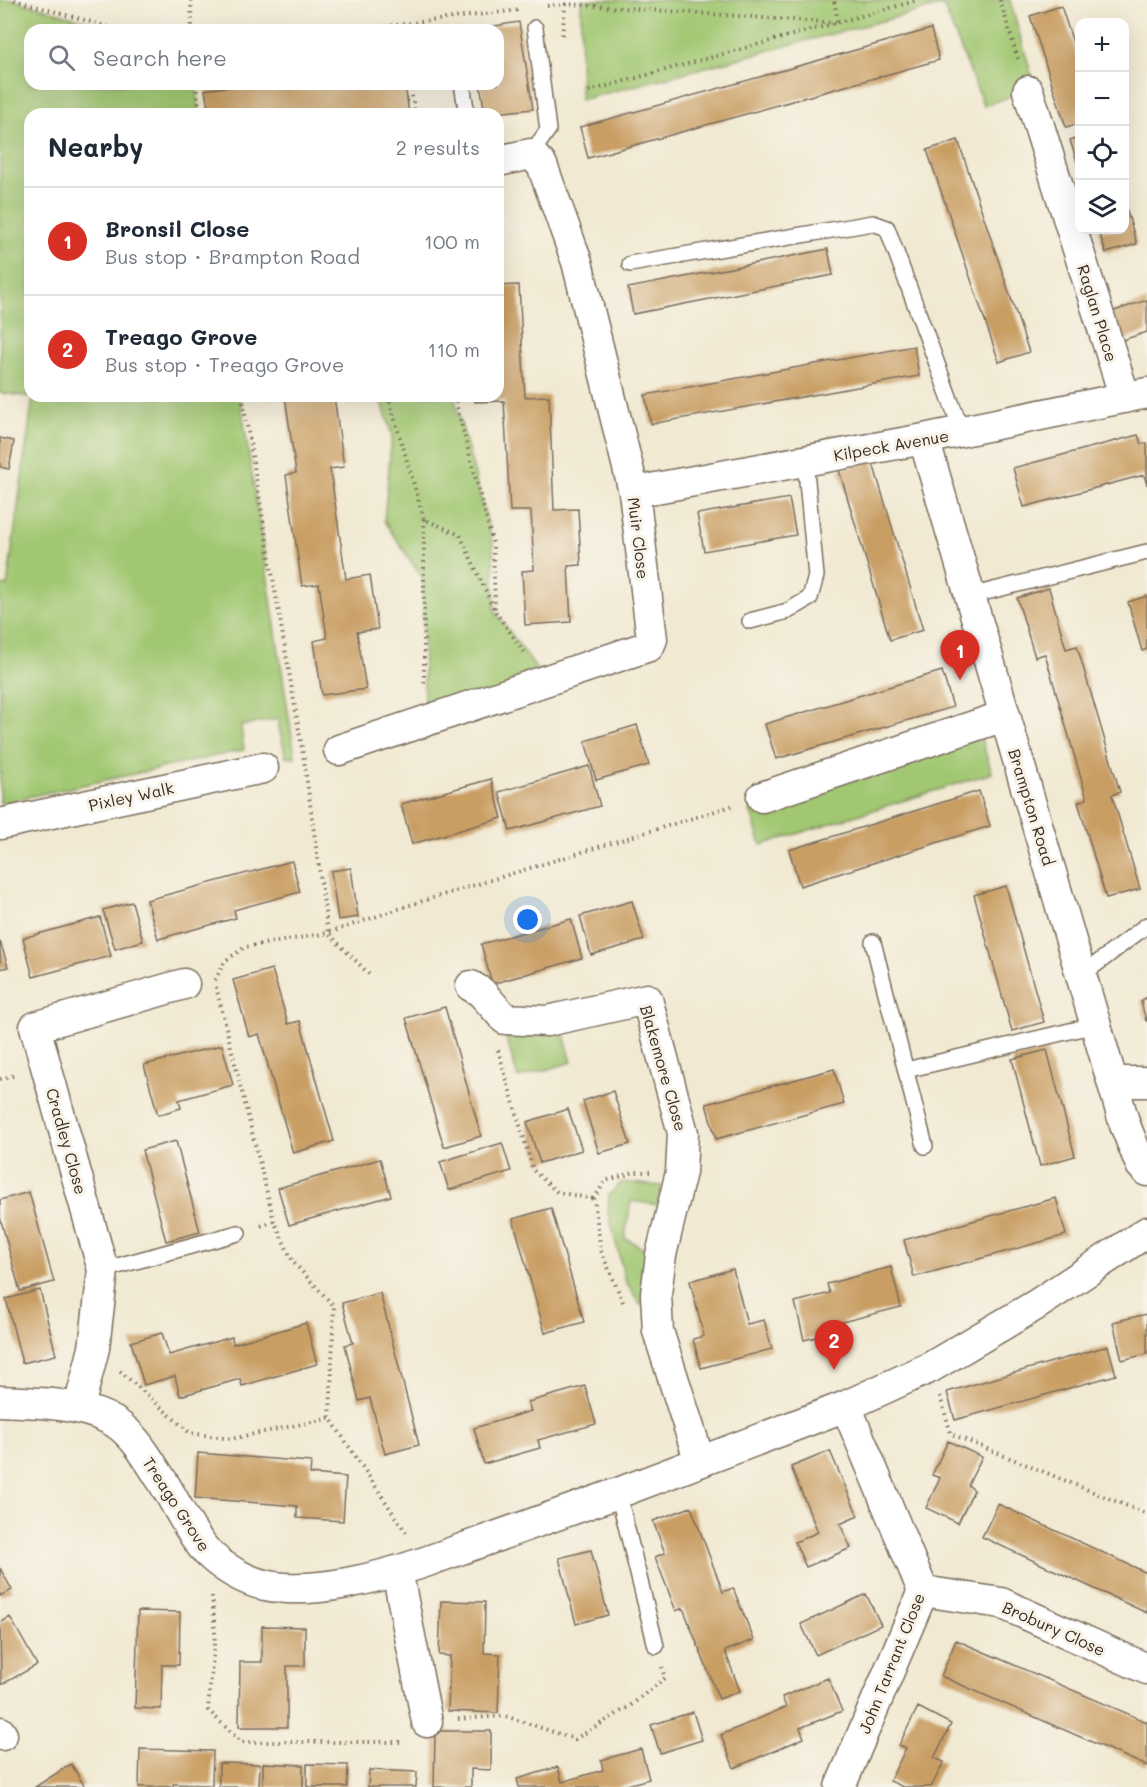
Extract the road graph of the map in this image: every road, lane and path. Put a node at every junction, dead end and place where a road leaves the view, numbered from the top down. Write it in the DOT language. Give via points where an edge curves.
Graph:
graph roads {
  1 [pos="14,0"];
  2 [pos="191,0"];
  3 [pos="834,0"];
  4 [pos="919,0"];
  5 [pos="1000,0"];
  6 [pos="567,2"];
  7 [pos="543,7"];
  8 [pos="531,8"];
  9 [pos="838,23"];
  10 [pos="98,24"];
  11 [pos="192,24"];
  12 [pos="401,24"];
  13 [pos="535,28"];
  14 [pos="197,90"];
  15 [pos="411,90"];
  16 [pos="463,90"];
  17 [pos="589,91"];
  18 [pos="1028,91"];
  19 [pos="199,108"];
  20 [pos="414,108"];
  21 [pos="466,108"];
  22 [pos="531,154"];
  23 [pos="504,159"];
  24 [pos="630,264"];
  25 [pos="1136,395"];
  26 [pos="243,402"];
  27 [pos="390,402"];
  28 [pos="456,402"];
  29 [pos="962,432"];
  30 [pos="924,439"];
  31 [pos="805,460"];
  32 [pos="633,492"];
  33 [pos="424,519"];
  34 [pos="1147,552"];
  35 [pos="970,596"];
  36 [pos="495,611"];
  37 [pos="750,621"];
  38 [pos="545,681"];
  39 [pos="1005,716"];
  40 [pos="424,721"];
  41 [pos="339,750"];
  42 [pos="304,760"];
  43 [pos="263,768"];
  44 [pos="762,797"];
  45 [pos="0,824"];
  46 [pos="1147,925"];
  47 [pos="328,933"];
  48 [pos="873,942"];
  49 [pos="369,974"];
  50 [pos="1082,975"];
  51 [pos="184,984"];
  52 [pos="471,986"];
  53 [pos="1095,1024"];
  54 [pos="497,1045"];
  55 [pos="906,1070"];
  56 [pos="1113,1082"];
  57 [pos="1147,1082"];
  58 [pos="925,1146"];
  59 [pos="1147,1171"];
  60 [pos="681,1172"];
  61 [pos="594,1199"];
  62 [pos="1147,1232"];
  63 [pos="238,1233"];
  64 [pos="103,1270"];
  65 [pos="627,1311"];
  66 [pos="94,1348"];
  67 [pos="931,1367"];
  68 [pos="0,1401"];
  69 [pos="846,1406"];
  70 [pos="79,1407"];
  71 [pos="330,1418"];
  72 [pos="700,1462"];
  73 [pos="618,1493"];
  74 [pos="1147,1514"];
  75 [pos="425,1562"];
  76 [pos="397,1571"];
  77 [pos="923,1590"];
  78 [pos="656,1646"];
  79 [pos="1147,1669"];
  80 [pos="427,1722"];
  81 [pos="840,1787"];
  1 -- 10 [label="path"];
  2 -- 11 [label="path"];
  3 -- 9 [label="path"];
  4 -- 9 [label="path"];
  5 -- 18 [label="path"];
  6 -- 7 [label="path"];
  6 -- 9 [label="path"];
  8 -- 12 [label="path"];
  9 -- 17 [label="path"];
  13 -- 22 [label="lane" via="548,130"];
  14 -- 19 [label="path"];
  15 -- 20 [label="path"];
  16 -- 21 [label="lane"];
  18 -- 25 [label="street, Raglan Place"];
  22 -- 23 [label="street"];
  22 -- 32 [label="street, Muir Close" via="542,165 577,262"];
  24 -- 29 [label="lane" via="873,223 887,228"];
  25 -- 29 [label="street, Kilpeck Avenue"];
  26 -- 42 [label="path"];
  27 -- 33 [label="path"];
  28 -- 36 [label="path" via="493,544"];
  29 -- 30 [label="street, Kilpeck Avenue"];
  30 -- 31 [label="street, Kilpeck Avenue"];
  30 -- 35 [label="street, Brampton Road"];
  31 -- 32 [label="street, Kilpeck Avenue"];
  31 -- 37 [label="lane" via="816,576 810,598 788,610"];
  32 -- 38 [label="street, Muir Close" via="652,639 649,646"];
  33 -- 36 [label="path" via="460,535"];
  33 -- 40 [label="path"];
  34 -- 35 [label="lane"];
  35 -- 39 [label="street, Brampton Road"];
  36 -- 38 [label="path"];
  38 -- 40 [label="street, Muir Close"];
  39 -- 44 [label="street"];
  39 -- 50 [label="street, Brampton Road"];
  40 -- 41 [label="street, Muir Close"];
  41 -- 42 [label="path"];
  42 -- 43 [label="path"];
  42 -- 47 [label="path"];
  43 -- 45 [label="street, Pixley Walk"];
  44 -- 47 [label="path"];
  46 -- 50 [label="lane"];
  47 -- 49 [label="path"];
  47 -- 71 [label="path" via="245,947 225,961 214,980 274,1221 293,1262 334,1306"];
  48 -- 55 [label="lane"];
  50 -- 53 [label="street, Brampton Road"];
  51 -- 64 [label="street, Cradley Close" via="35,1027"];
  52 -- 60 [label="street, Blakemore Close" via="505,1019 546,1022 647,999 683,1133"];
  53 -- 55 [label="lane"];
  53 -- 56 [label="street, Brampton Road"];
  54 -- 61 [label="path" via="533,1170 557,1192"];
  55 -- 58 [label="lane"];
  56 -- 57 [label="street"];
  56 -- 59 [label="street, Brampton Road" via="1125,1125"];
  60 -- 61 [label="path" via="635,1172 605,1180"];
  60 -- 72 [label="street, Blakemore Close" via="661,1254 656,1294 658,1331"];
  61 -- 65 [label="path" via="602,1251"];
  62 -- 67 [label="street, Treago Grove" via="1036,1305"];
  63 -- 64 [label="lane"];
  64 -- 66 [label="street, Cradley Close"];
  66 -- 70 [label="street, Cradley Close"];
  66 -- 71 [label="path" via="190,1433 231,1439"];
  67 -- 69 [label="street, Treago Grove"];
  67 -- 74 [label="path" via="951,1434"];
  68 -- 70 [label="street, Treago Grove"];
  69 -- 72 [label="street, Treago Grove"];
  69 -- 77 [label="street, John Tarrant Close"];
  70 -- 76 [label="street, Treago Grove" via="108,1418 127,1432 208,1553 236,1574 265,1586 294,1587 325,1586"];
  71 -- 75 [label="path"];
  72 -- 73 [label="street, Treago Grove"];
  73 -- 75 [label="street, Treago Grove"];
  73 -- 78 [label="lane"];
  75 -- 76 [label="street, Treago Grove"];
  76 -- 80 [label="street"];
  77 -- 79 [label="street, Brobury Close" via="1001,1603"];
  77 -- 81 [label="street, John Tarrant Close"];
}
